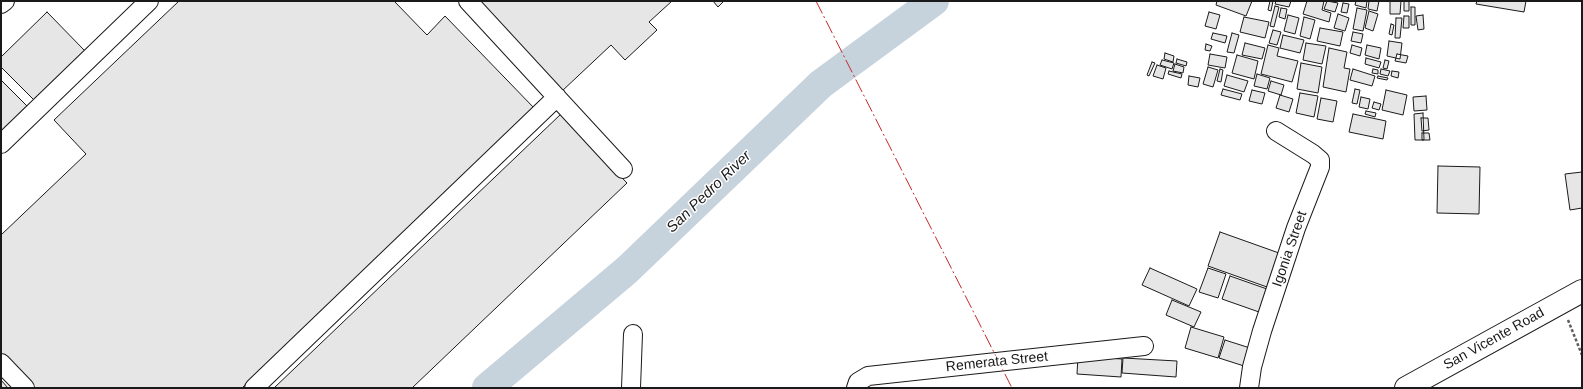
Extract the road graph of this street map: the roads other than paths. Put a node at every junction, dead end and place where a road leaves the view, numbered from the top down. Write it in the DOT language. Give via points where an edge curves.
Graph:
graph roads {
  1 [pos="5,1"];
  2 [pos="149,1"];
  3 [pos="468,1"];
  4 [pos="1,4"];
  5 [pos="557,97"];
  6 [pos="1276,132"];
  7 [pos="1,144"];
  8 [pos="623,169"];
  9 [pos="1582,290"];
  10 [pos="633,334"];
  11 [pos="1144,346"];
  12 [pos="1,363"];
  13 [pos="25,388"];
  14 [pos="254,388"];
  15 [pos="631,388"];
  16 [pos="856,388"];
  17 [pos="1249,388"];
  18 [pos="1406,388"];
  1 -- 4 [label="street"];
  2 -- 7 [label="street"];
  3 -- 5 [label="street"];
  5 -- 8 [label="street"];
  5 -- 14 [label="street"];
  6 -- 17 [label="street, Igonia Street" via="1313,154 1320,160 1320,167 1296,228 1262,331"];
  9 -- 18 [label="main road, San Vicente Road"];
  10 -- 15 [label="street"];
  11 -- 16 [label="street, Remerata Street" via="868,376 858,382"];
  12 -- 13 [label="street"];
}
